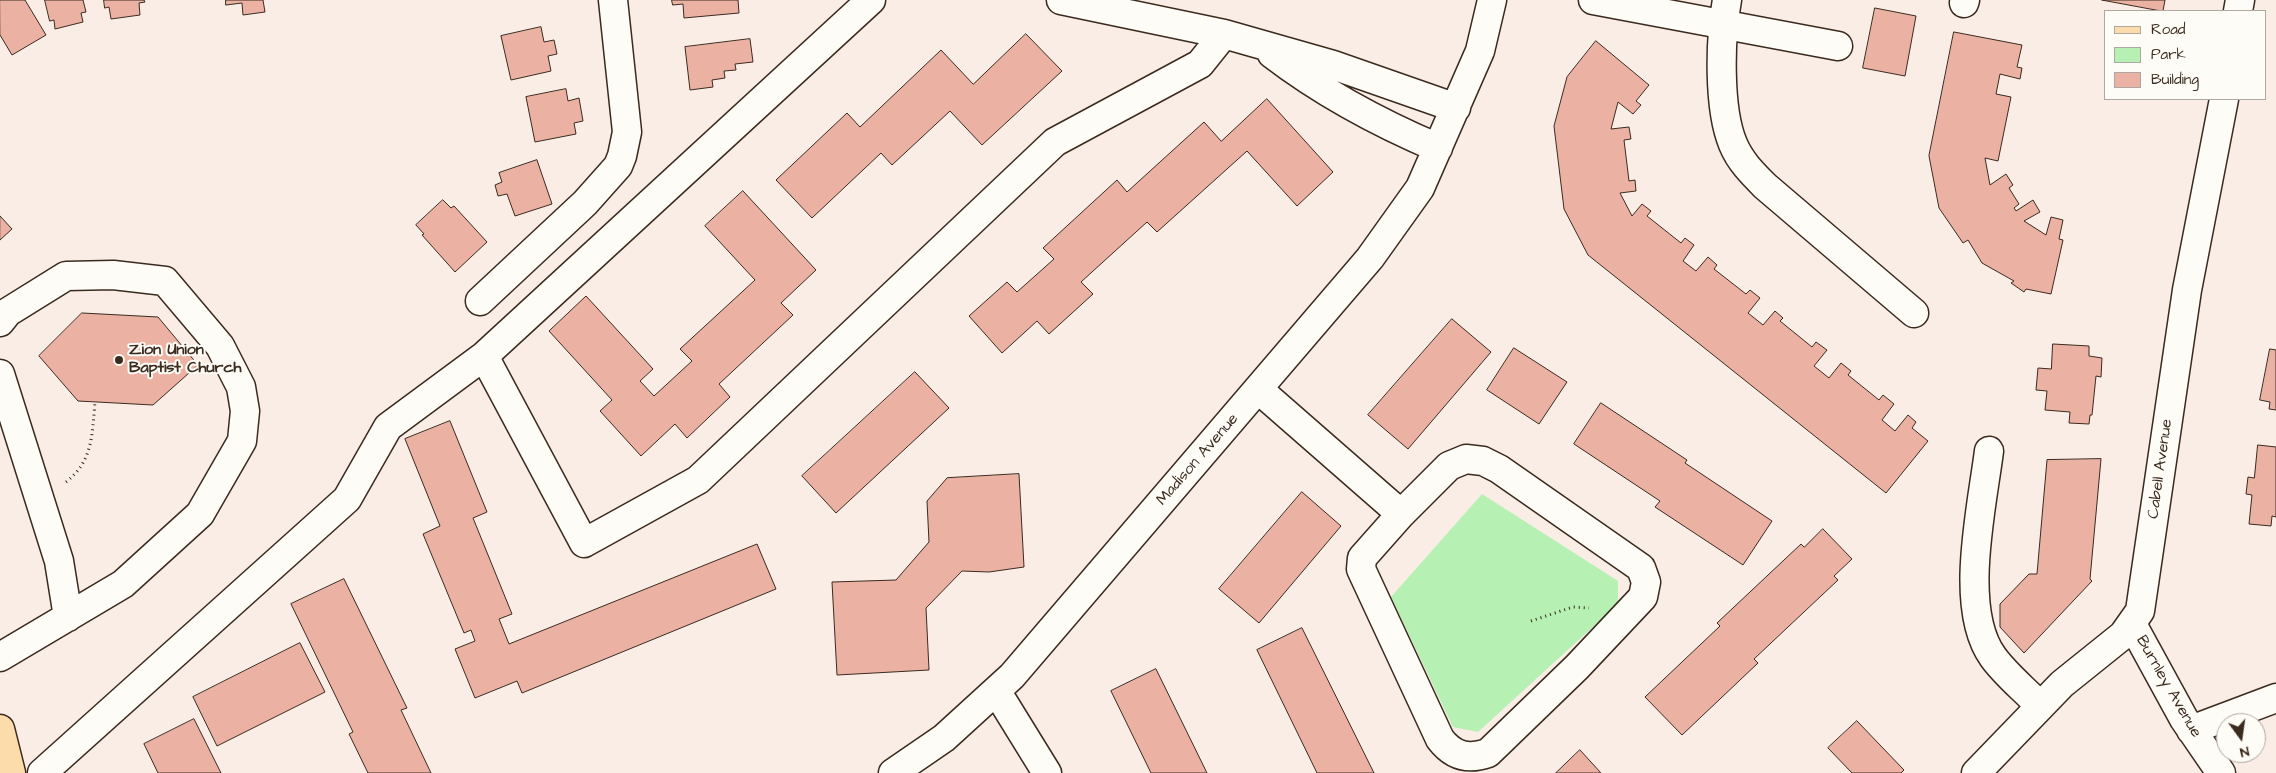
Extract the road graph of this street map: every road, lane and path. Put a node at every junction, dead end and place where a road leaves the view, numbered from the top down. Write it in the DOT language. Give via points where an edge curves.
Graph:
graph roads {
  1 [pos="613,0"];
  2 [pos="871,0"];
  3 [pos="1061,0"];
  4 [pos="1492,0"];
  5 [pos="1593,0"];
  6 [pos="1725,12"];
  7 [pos="1224,34"];
  8 [pos="1261,46"];
  9 [pos="1838,46"];
  10 [pos="2224,100"];
  11 [pos="1456,108"];
  12 [pos="1438,148"];
  13 [pos="480,301"];
  14 [pos="1914,314"];
  15 [pos="0,322"];
  16 [pos="484,356"];
  17 [pos="0,374"];
  18 [pos="1258,389"];
  19 [pos="95,402"];
  20 [pos="1989,451"];
  21 [pos="39,497"];
  22 [pos="1401,514"];
  23 [pos="1626,614"];
  24 [pos="68,617"];
  25 [pos="1531,621"];
  26 [pos="2132,624"];
  27 [pos="0,657"];
  28 [pos="997,692"];
  29 [pos="2276,698"];
  30 [pos="2040,706"];
  31 [pos="0,729"];
  32 [pos="2192,730"];
  33 [pos="11,773"];
  34 [pos="42,773"];
  35 [pos="893,773"];
  36 [pos="1047,773"];
  37 [pos="1976,773"];
  38 [pos="2221,773"];
  1 -- 13 [label="street" via="628,132 618,166 585,203"];
  2 -- 16 [label="street"];
  3 -- 7 [label="street"];
  4 -- 11 [label="street, Madison Avenue" via="1480,51"];
  5 -- 6 [label="street"];
  6 -- 9 [label="street"];
  6 -- 14 [label="street" via="1724,104 1733,143 1745,165 1765,186"];
  7 -- 8 [label="street"];
  7 -- 16 [label="street" via="1200,64 1055,142 698,480 584,543"];
  8 -- 11 [label="street" via="1333,64"];
  8 -- 12 [label="street" via="1307,81"];
  10 -- 26 [label="street, Cabell Avenue" via="2186,290 2140,611"];
  11 -- 12 [label="street, Madison Avenue"];
  12 -- 18 [label="street, Madison Avenue" via="1420,188 1370,258"];
  15 -- 24 [label="street" via="8,312 66,276 113,275 165,281 220,346 241,387 245,411 242,441 200,514 123,584"];
  16 -- 34 [label="street" via="388,427 347,499"];
  17 -- 21 [label="street"];
  18 -- 22 [label="street"];
  18 -- 28 [label="street, Madison Avenue"];
  19 -- 21 [label="path" via="88,453 80,471"];
  20 -- 30 [label="street" via="1974,575 1976,618 1992,656"];
  21 -- 24 [label="street" via="59,561"];
  22 -- 23 [label="street" via="1449,466 1466,459 1483,461 1642,568 1646,582 1643,596"];
  22 -- 23 [label="street" via="1362,558 1361,568 1440,739 1459,755 1476,757 1488,753 1577,667"];
  23 -- 25 [label="path" via="1601,608 1573,607"];
  24 -- 27 [label="street"];
  26 -- 30 [label="street, Cabell Avenue"];
  26 -- 32 [label="street, Burnley Avenue"];
  28 -- 35 [label="street, Madison Avenue" via="944,738"];
  28 -- 36 [label="street"];
  29 -- 32 [label="street"];
  30 -- 37 [label="street, Cabell Avenue"];
  31 -- 33 [label="main road"];
  32 -- 38 [label="street, Burnley Avenue"];
}
